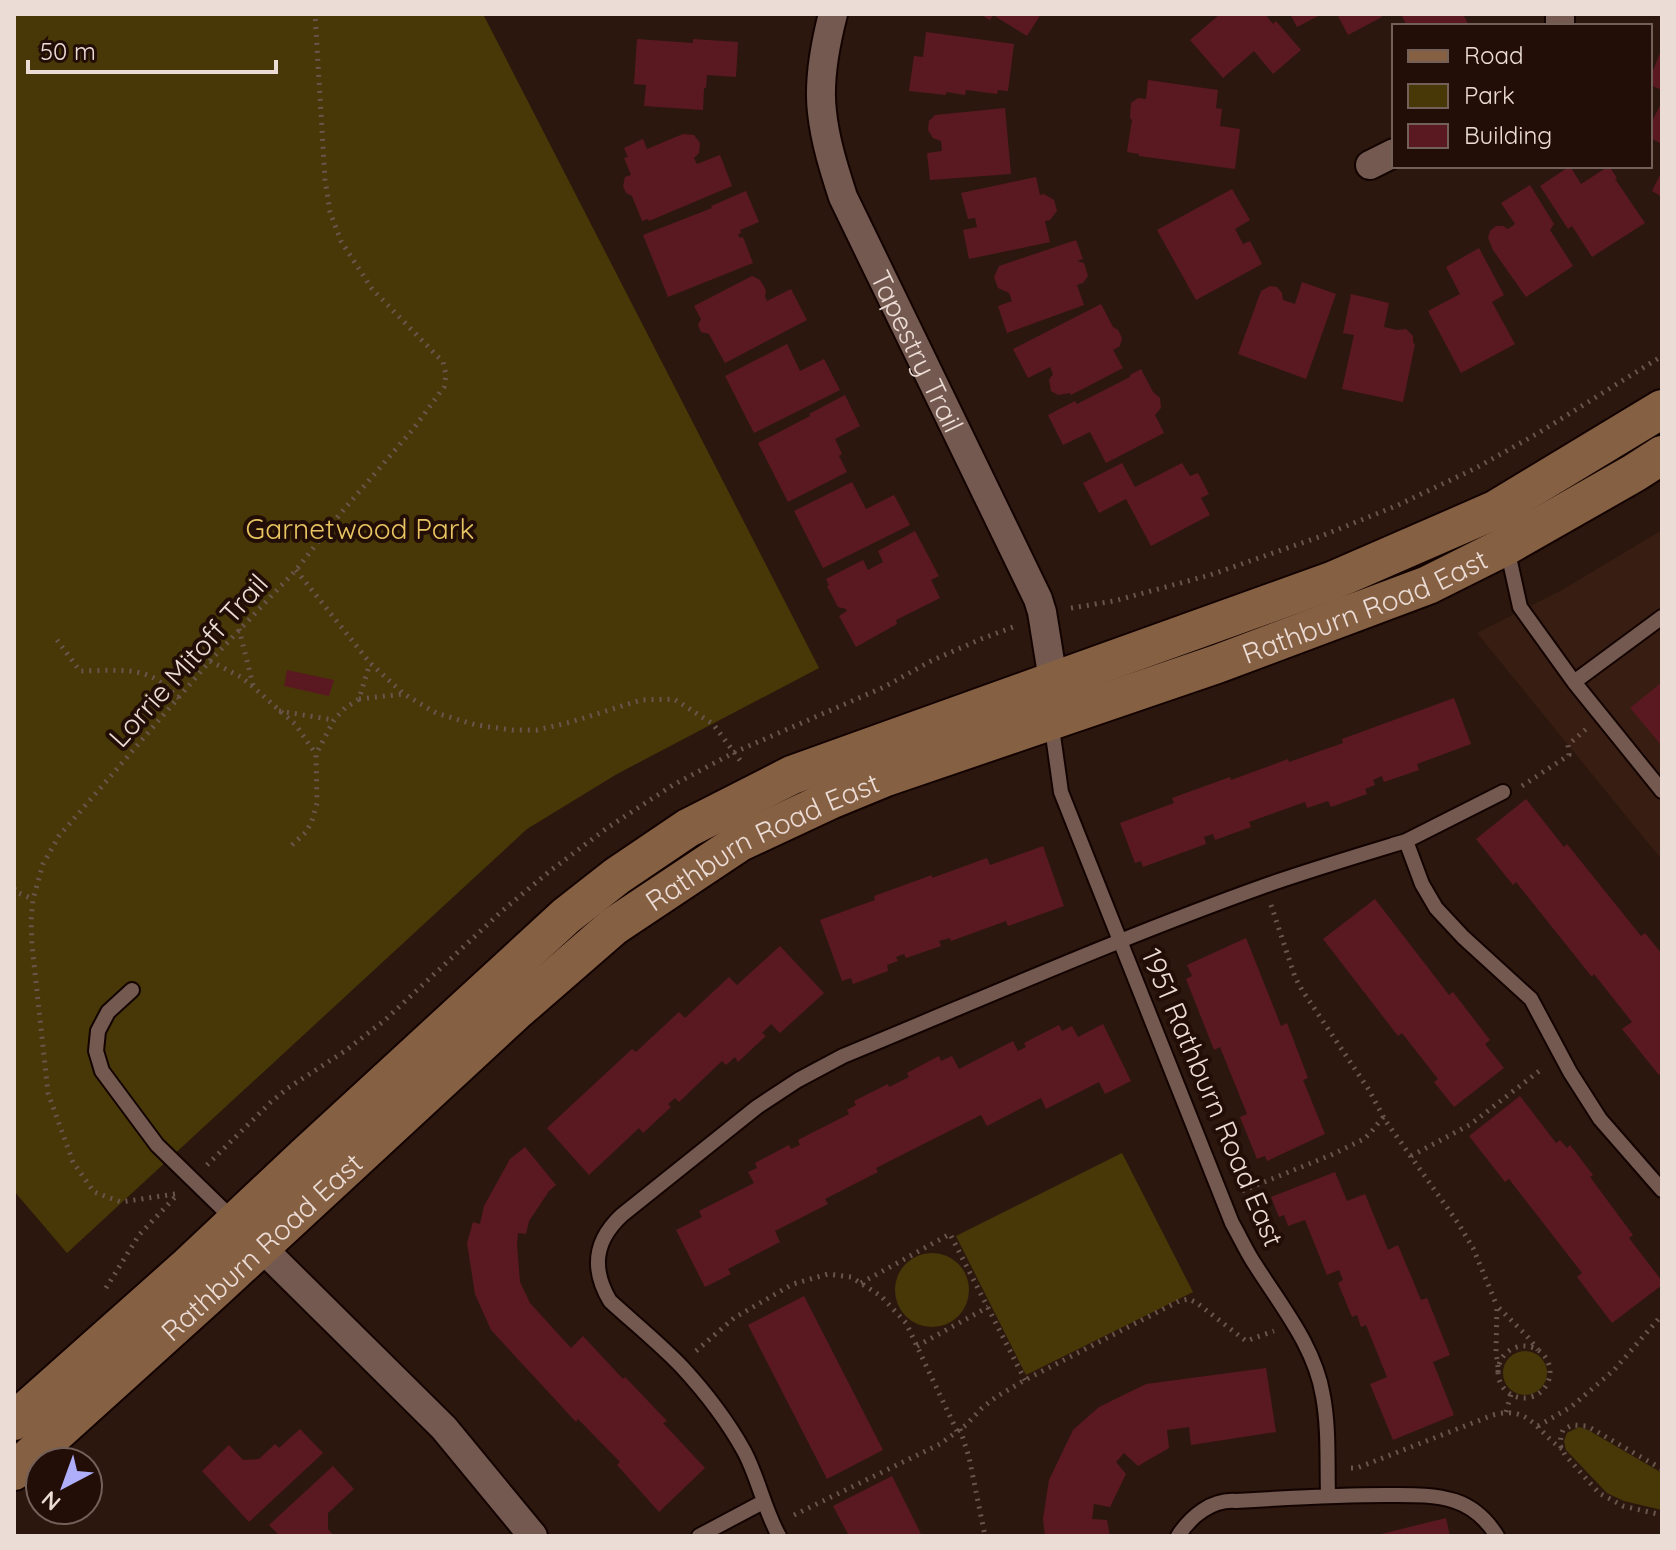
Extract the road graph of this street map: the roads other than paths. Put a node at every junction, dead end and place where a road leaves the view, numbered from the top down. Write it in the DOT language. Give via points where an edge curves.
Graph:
graph roads {
  1 [pos="833,14"];
  2 [pos="1662,409"];
  3 [pos="1662,455"];
  4 [pos="1500,528"];
  5 [pos="1662,617"];
  6 [pos="1574,682"];
  7 [pos="1052,700"];
  8 [pos="1662,791"];
  9 [pos="1503,792"];
  10 [pos="1406,841"];
  11 [pos="1121,941"];
  12 [pos="132,990"];
  13 [pos="1662,1190"];
  14 [pos="248,1234"];
  15 [pos="14,1421"];
  16 [pos="14,1471"];
  17 [pos="1328,1495"];
  18 [pos="763,1502"];
  19 [pos="776,1531"];
  20 [pos="533,1536"];
  21 [pos="699,1536"];
  22 [pos="1178,1536"];
  23 [pos="1497,1536"];
  1 -- 7 [label="street, Tapestry Trail" via="821,110 836,176 1038,599"];
  2 -- 4 [label="street, Rathburn Road East"];
  3 -- 4 [label="street, Rathburn Road East"];
  4 -- 6 [label="lane" via="1520,607"];
  4 -- 7 [label="street, Rathburn Road East" via="1414,590 1217,664"];
  5 -- 6 [label="lane"];
  6 -- 8 [label="lane"];
  7 -- 11 [label="lane, 1951 Rathburn Road East" via="1061,792"];
  7 -- 14 [label="street, Rathburn Road East" via="740,842 614,926"];
  7 -- 14 [label="street, Rathburn Road East" via="816,766 688,828 566,916"];
  9 -- 10 [label="lane, 1951 Rathburn Road East"];
  10 -- 11 [label="lane, 1951 Rathburn Road East" via="1264,886"];
  10 -- 13 [label="lane" via="1436,908 1531,999 1600,1119"];
  11 -- 17 [label="lane, 1951 Rathburn Road East" via="1232,1223 1310,1353 1323,1395"];
  11 -- 18 [label="lane, 1951 Rathburn Road East" via="843,1056 798,1080 611,1225 599,1249 603,1289 708,1400 746,1455"];
  12 -- 14 [label="lane" via="108,1012 98,1031 102,1071 157,1145"];
  14 -- 15 [label="street, Rathburn Road East"];
  14 -- 16 [label="street, Rathburn Road East"];
  14 -- 20 [label="street" via="444,1428"];
  17 -- 22 [label="lane" via="1226,1500 1200,1511"];
  17 -- 23 [label="lane" via="1423,1495 1455,1501 1478,1513"];
  18 -- 19 [label="lane, 1951 Rathburn Road East"];
  18 -- 21 [label="lane"];
}
